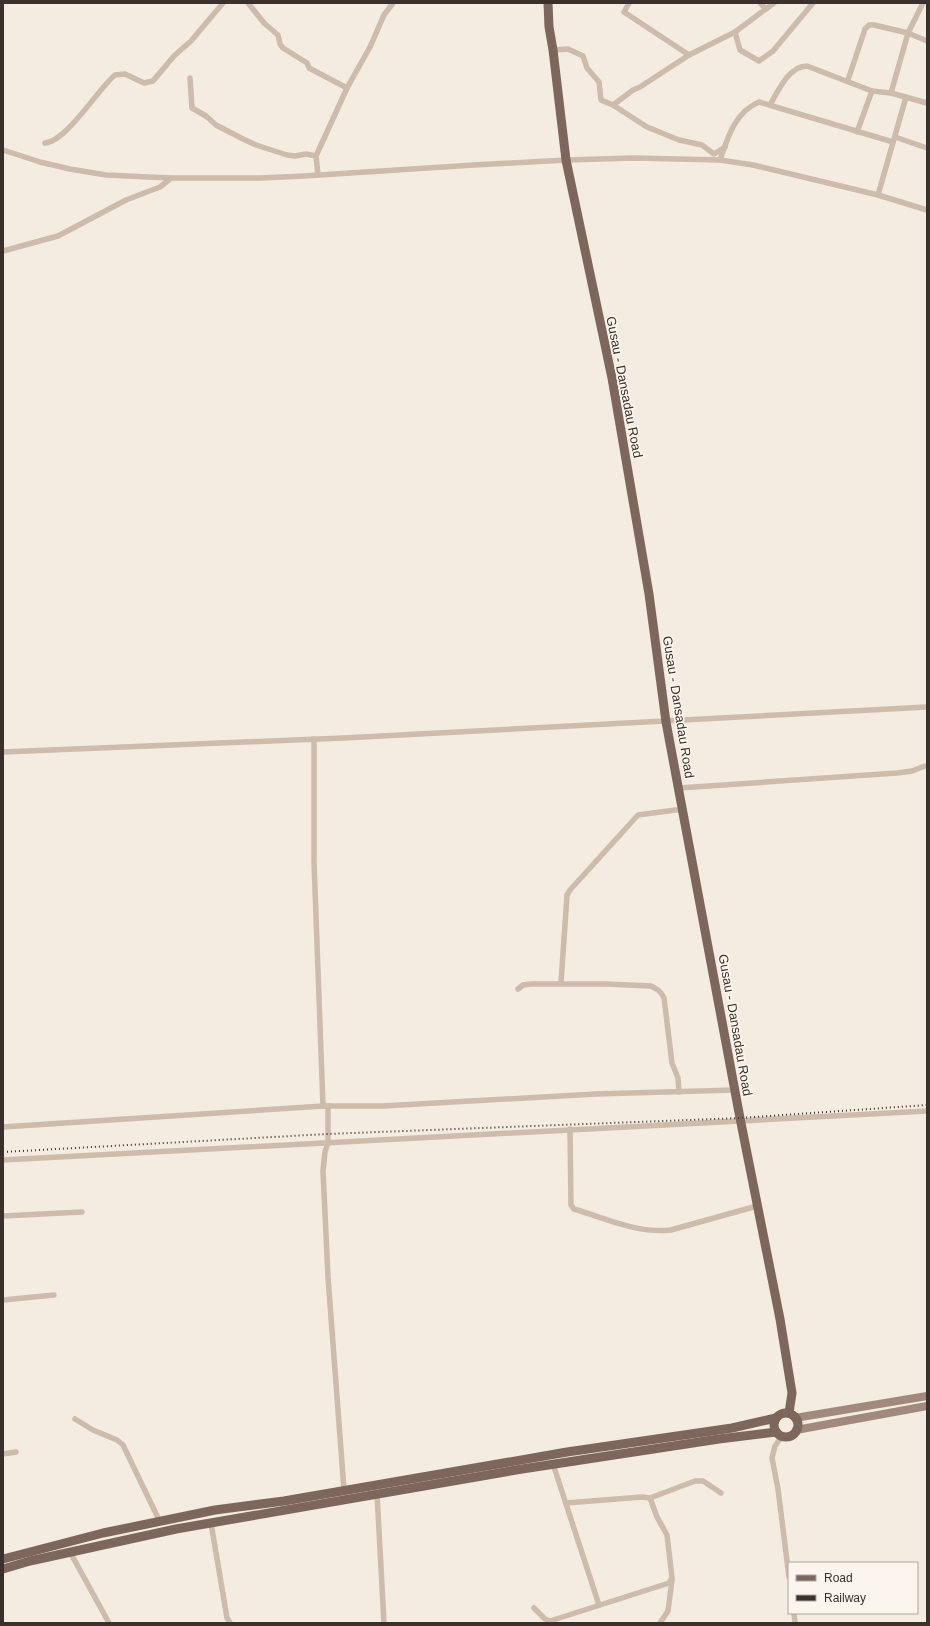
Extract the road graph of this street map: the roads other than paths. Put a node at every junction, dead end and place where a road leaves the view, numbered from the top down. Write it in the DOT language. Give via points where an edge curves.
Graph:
graph roads {
  1 [pos="223,3"];
  2 [pos="248,3"];
  3 [pos="393,3"];
  4 [pos="548,3"];
  5 [pos="629,3"];
  6 [pos="760,3"];
  7 [pos="774,3"];
  8 [pos="813,3"];
  9 [pos="923,3"];
  10 [pos="766,8"];
  11 [pos="735,32"];
  12 [pos="908,33"];
  13 [pos="927,41"];
  14 [pos="553,50"];
  15 [pos="689,55"];
  16 [pos="190,78"];
  17 [pos="848,80"];
  18 [pos="347,88"];
  19 [pos="872,91"];
  20 [pos="891,93"];
  21 [pos="906,97"];
  22 [pos="927,103"];
  23 [pos="613,105"];
  24 [pos="770,105"];
  25 [pos="857,132"];
  26 [pos="894,140"];
  27 [pos="45,143"];
  28 [pos="725,147"];
  29 [pos="927,148"];
  30 [pos="3,150"];
  31 [pos="316,156"];
  32 [pos="566,160"];
  33 [pos="720,160"];
  34 [pos="318,175"];
  35 [pos="171,178"];
  36 [pos="878,195"];
  37 [pos="927,210"];
  38 [pos="3,251"];
  39 [pos="927,706"];
  40 [pos="666,722"];
  41 [pos="314,740"];
  42 [pos="3,752"];
  43 [pos="926,765"];
  44 [pos="679,788"];
  45 [pos="683,809"];
  46 [pos="561,983"];
  47 [pos="518,989"];
  48 [pos="735,1090"];
  49 [pos="679,1092"];
  50 [pos="325,1106"];
  51 [pos="927,1111"];
  52 [pos="741,1121"];
  53 [pos="3,1127"];
  54 [pos="570,1129"];
  55 [pos="328,1143"];
  56 [pos="3,1160"];
  57 [pos="757,1206"];
  58 [pos="82,1212"];
  59 [pos="3,1216"];
  60 [pos="54,1295"];
  61 [pos="3,1300"];
  62 [pos="927,1396"];
  63 [pos="927,1406"];
  64 [pos="792,1416"];
  65 [pos="776,1418"];
  66 [pos="75,1419"];
  67 [pos="796,1430"];
  68 [pos="779,1434"];
  69 [pos="16,1452"];
  70 [pos="3,1454"];
  71 [pos="553,1464"];
  72 [pos="344,1490"];
  73 [pos="721,1493"];
  74 [pos="377,1494"];
  75 [pos="650,1498"];
  76 [pos="566,1503"];
  77 [pos="160,1522"];
  78 [pos="211,1523"];
  79 [pos="70,1552"];
  80 [pos="3,1559"];
  81 [pos="3,1569"];
  82 [pos="788,1569"];
  83 [pos="672,1579"];
  84 [pos="599,1605"];
  85 [pos="534,1608"];
  86 [pos="108,1623"];
  87 [pos="230,1623"];
  88 [pos="384,1623"];
  89 [pos="660,1623"];
  1 -- 27 [label="street" via="153,81 144,83 125,74 115,76 68,128 52,142"];
  2 -- 18 [label="street" via="264,23 278,35 284,48 307,63 310,68"];
  3 -- 18 [label="street" via="384,15"];
  4 -- 14 [label="main road, Gusau - Dansadau Road"];
  5 -- 15 [label="street" via="624,12"];
  6 -- 10 [label="street"];
  7 -- 10 [label="street"];
  8 -- 11 [label="street" via="773,51 759,61 740,50"];
  9 -- 12 [label="street"];
  10 -- 11 [label="street"];
  11 -- 15 [label="street"];
  12 -- 13 [label="street"];
  12 -- 17 [label="street" via="869,25 865,29"];
  12 -- 20 [label="street"];
  14 -- 23 [label="street" via="568,49 583,56 587,68 599,82 601,100"];
  14 -- 32 [label="main road, Gusau - Dansadau Road"];
  15 -- 23 [label="street"];
  16 -- 31 [label="street" via="192,108 216,124 243,139 276,152 295,156"];
  17 -- 19 [label="street"];
  17 -- 24 [label="street" via="803,66 794,70 779,88"];
  18 -- 31 [label="street"];
  19 -- 20 [label="street"];
  19 -- 25 [label="street"];
  20 -- 21 [label="street"];
  21 -- 22 [label="street"];
  21 -- 26 [label="street"];
  23 -- 28 [label="street" via="647,127 679,140 702,145 714,154"];
  24 -- 25 [label="street"];
  24 -- 28 [label="street" via="759,102 748,106 732,128"];
  25 -- 26 [label="street"];
  26 -- 29 [label="street"];
  26 -- 36 [label="street"];
  28 -- 33 [label="street"];
  30 -- 35 [label="street" via="40,162 106,176"];
  31 -- 34 [label="street"];
  32 -- 33 [label="street"];
  32 -- 34 [label="street"];
  32 -- 40 [label="main road, Gusau - Dansadau Road" via="612,378 649,594"];
  33 -- 36 [label="street" via="753,165"];
  34 -- 35 [label="street"];
  35 -- 38 [label="street" via="160,187 126,200 58,236"];
  36 -- 37 [label="street"];
  39 -- 40 [label="street"];
  40 -- 41 [label="street"];
  40 -- 44 [label="main road, Gusau - Dansadau Road"];
  41 -- 42 [label="street"];
  41 -- 50 [label="street" via="314,862"];
  43 -- 44 [label="street" via="912,771 897,773"];
  44 -- 45 [label="main road, Gusau - Dansadau Road"];
  45 -- 46 [label="street" via="638,816 570,890 567,895"];
  45 -- 48 [label="main road, Gusau - Dansadau Road"];
  46 -- 47 [label="street" via="523,985"];
  46 -- 49 [label="street" via="651,986 662,993"];
  48 -- 49 [label="street"];
  48 -- 52 [label="main road, Gusau - Dansadau Road"];
  49 -- 50 [label="street" via="581,1094 383,1106"];
  50 -- 53 [label="street"];
  50 -- 55 [label="street"];
  51 -- 52 [label="street"];
  52 -- 54 [label="street"];
  52 -- 57 [label="main road, Gusau - Dansadau Road"];
  54 -- 55 [label="street"];
  54 -- 57 [label="street" via="574,1209 642,1230 658,1232"];
  55 -- 56 [label="street"];
  55 -- 72 [label="street" via="324,1171 328,1269"];
  57 -- 64 [label="main road, Gusau - Dansadau Road" via="780,1319 792,1393"];
  58 -- 59 [label="street"];
  60 -- 61 [label="street"];
  62 -- 64 [label="main road"];
  63 -- 67 [label="main road"];
  64 -- 65 [label="main road" via="781,1414"];
  64 -- 67 [label="main road" via="797,1424"];
  65 -- 68 [label="main road" via="774,1426"];
  65 -- 72 [label="main road" via="732,1428 568,1452"];
  66 -- 77 [label="street" via="123,1445"];
  67 -- 68 [label="main road" via="788,1436"];
  68 -- 71 [label="main road" via="719,1439"];
  68 -- 82 [label="street" via="772,1458"];
  69 -- 70 [label="street"];
  71 -- 74 [label="main road"];
  71 -- 76 [label="street"];
  72 -- 77 [label="main road" via="215,1510"];
  73 -- 75 [label="street" via="703,1481 695,1481"];
  74 -- 78 [label="main road"];
  74 -- 88 [label="street"];
  75 -- 76 [label="street"];
  75 -- 83 [label="street" via="667,1535"];
  76 -- 84 [label="street"];
  77 -- 80 [label="main road" via="103,1533"];
  78 -- 79 [label="main road"];
  78 -- 87 [label="street" via="227,1618"];
  79 -- 81 [label="main road"];
  79 -- 86 [label="street"];
  83 -- 84 [label="street" via="668,1584"];
  83 -- 89 [label="street" via="668,1611"];
  84 -- 85 [label="street" via="550,1621"];
}
